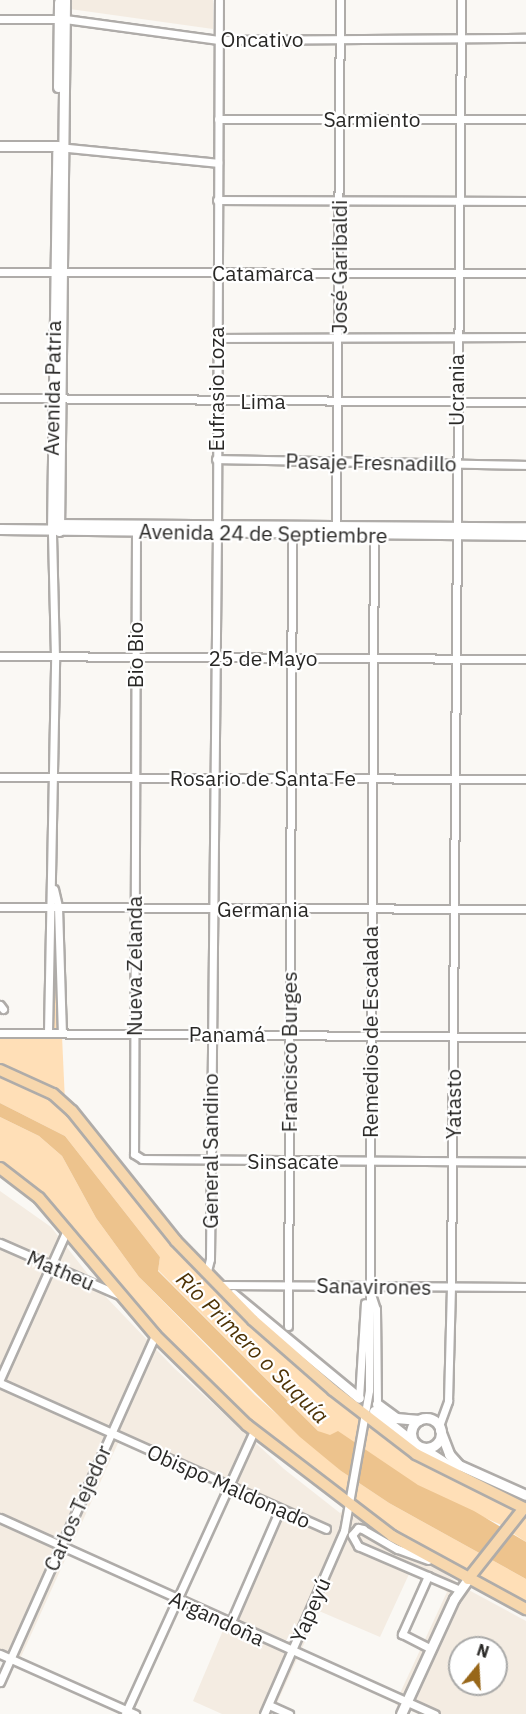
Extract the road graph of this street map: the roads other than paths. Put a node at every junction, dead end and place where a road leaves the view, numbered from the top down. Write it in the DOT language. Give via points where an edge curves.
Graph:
graph roads {
  1 [pos="59,0"];
  2 [pos="65,0"];
  3 [pos="219,0"];
  4 [pos="340,0"];
  5 [pos="461,0"];
  6 [pos="0,19"];
  7 [pos="62,19"];
  8 [pos="340,38"];
  9 [pos="461,38"];
  10 [pos="526,38"];
  11 [pos="219,40"];
  12 [pos="218,119"];
  13 [pos="340,119"];
  14 [pos="460,119"];
  15 [pos="526,119"];
  16 [pos="0,146"];
  17 [pos="61,147"];
  18 [pos="218,163"];
  19 [pos="217,200"];
  20 [pos="340,200"];
  21 [pos="459,201"];
  22 [pos="526,201"];
  23 [pos="0,272"];
  24 [pos="58,272"];
  25 [pos="217,273"];
  26 [pos="338,273"];
  27 [pos="458,273"];
  28 [pos="526,273"];
  29 [pos="339,336"];
  30 [pos="526,337"];
  31 [pos="216,338"];
  32 [pos="456,338"];
  33 [pos="0,398"];
  34 [pos="55,398"];
  35 [pos="216,401"];
  36 [pos="339,401"];
  37 [pos="456,402"];
  38 [pos="526,402"];
  39 [pos="216,459"];
  40 [pos="337,462"];
  41 [pos="456,464"];
  42 [pos="526,465"];
  43 [pos="55,527"];
  44 [pos="526,527"];
  45 [pos="217,528"];
  46 [pos="0,529"];
  47 [pos="336,530"];
  48 [pos="374,530"];
  49 [pos="455,530"];
  50 [pos="136,532"];
  51 [pos="292,533"];
  52 [pos="526,535"];
  53 [pos="0,656"];
  54 [pos="55,657"];
  55 [pos="134,657"];
  56 [pos="214,657"];
  57 [pos="290,658"];
  58 [pos="372,658"];
  59 [pos="455,659"];
  60 [pos="526,659"];
  61 [pos="0,777"];
  62 [pos="54,777"];
  63 [pos="134,778"];
  64 [pos="213,778"];
  65 [pos="290,778"];
  66 [pos="372,778"];
  67 [pos="454,779"];
  68 [pos="526,779"];
  69 [pos="53,886"];
  70 [pos="48,907"];
  71 [pos="58,907"];
  72 [pos="0,908"];
  73 [pos="134,909"];
  74 [pos="212,909"];
  75 [pos="289,909"];
  76 [pos="371,909"];
  77 [pos="454,909"];
  78 [pos="526,909"];
  79 [pos="48,1032"];
  80 [pos="62,1032"];
  81 [pos="0,1033"];
  82 [pos="134,1033"];
  83 [pos="210,1034"];
  84 [pos="289,1035"];
  85 [pos="370,1035"];
  86 [pos="453,1036"];
  87 [pos="526,1037"];
  88 [pos="0,1070"];
  89 [pos="134,1154"];
  90 [pos="211,1160"];
  91 [pos="288,1160"];
  92 [pos="370,1161"];
  93 [pos="452,1161"];
  94 [pos="526,1162"];
  95 [pos="0,1168"];
  96 [pos="67,1230"];
  97 [pos="0,1243"];
  98 [pos="52,1266"];
  99 [pos="207,1271"];
  100 [pos="222,1285"];
  101 [pos="288,1285"];
  102 [pos="369,1286"];
  103 [pos="451,1287"];
  104 [pos="526,1287"];
  105 [pos="123,1297"];
  106 [pos="288,1326"];
  107 [pos="155,1335"];
  108 [pos="0,1381"];
  109 [pos="359,1398"];
  110 [pos="370,1413"];
  111 [pos="419,1419"];
  112 [pos="440,1428"];
  113 [pos="254,1431"];
  114 [pos="111,1433"];
  115 [pos="412,1441"];
  116 [pos="424,1449"];
  117 [pos="227,1485"];
  118 [pos="489,1491"];
  119 [pos="526,1495"];
  120 [pos="350,1505"];
  121 [pos="525,1508"];
  122 [pos="280,1509"];
  123 [pos="0,1518"];
  124 [pos="326,1529"];
  125 [pos="60,1546"];
  126 [pos="436,1562"];
  127 [pos="428,1576"];
  128 [pos="468,1579"];
  129 [pos="460,1590"];
  130 [pos="176,1599"];
  131 [pos="526,1609"];
  132 [pos="230,1624"];
  133 [pos="430,1648"];
  134 [pos="292,1652"];
  135 [pos="0,1654"];
  136 [pos="10,1659"];
  137 [pos="0,1682"];
  138 [pos="407,1701"];
  139 [pos="268,1705"];
  140 [pos="126,1712"];
  141 [pos="135,1714"];
  142 [pos="264,1714"];
  143 [pos="289,1714"];
  144 [pos="401,1714"];
  145 [pos="435,1714"];
  1 -- 7 [label="main road, Avenida Patria"];
  2 -- 7 [label="main road, Avenida Patria"];
  3 -- 11 [label="street, Eufrasio Loza"];
  4 -- 8 [label="street, José Garibaldi"];
  5 -- 9 [label="street, Ucrania"];
  6 -- 7 [label="street, Oncativo"];
  7 -- 11 [label="street, Oncativo"];
  7 -- 17 [label="main road, Avenida Patria"];
  8 -- 9 [label="street, Oncativo"];
  8 -- 11 [label="street, Oncativo"];
  8 -- 13 [label="street, José Garibaldi"];
  9 -- 10 [label="street, Oncativo"];
  9 -- 14 [label="street, Ucrania"];
  11 -- 12 [label="street, Eufrasio Loza"];
  12 -- 13 [label="street, Sarmiento"];
  12 -- 18 [label="street, Eufrasio Loza"];
  13 -- 14 [label="street, Sarmiento"];
  13 -- 20 [label="street, José Garibaldi"];
  14 -- 15 [label="street, Sarmiento"];
  14 -- 21 [label="street, Ucrania"];
  16 -- 17 [label="main road"];
  17 -- 18 [label="street"];
  17 -- 24 [label="main road, Avenida Patria"];
  18 -- 19 [label="street, Eufrasio Loza"];
  19 -- 20 [label="street"];
  19 -- 25 [label="street, Eufrasio Loza"];
  20 -- 21 [label="street"];
  20 -- 26 [label="street, José Garibaldi"];
  21 -- 22 [label="street"];
  21 -- 27 [label="street, Ucrania"];
  23 -- 24 [label="street, Catamarca"];
  24 -- 25 [label="street, Catamarca"];
  24 -- 34 [label="main road, Avenida Patria"];
  25 -- 26 [label="street, Catamarca"];
  25 -- 31 [label="street, Eufrasio Loza"];
  26 -- 27 [label="street, Catamarca"];
  26 -- 29 [label="street, José Garibaldi"];
  27 -- 28 [label="street, Catamarca"];
  27 -- 32 [label="street, Ucrania"];
  29 -- 31 [label="street"];
  29 -- 32 [label="street"];
  29 -- 36 [label="street, José Garibaldi"];
  30 -- 32 [label="street"];
  31 -- 35 [label="street, Eufrasio Loza"];
  32 -- 37 [label="street, Ucrania"];
  33 -- 34 [label="street, Lima"];
  34 -- 35 [label="street, Lima"];
  34 -- 43 [label="main road, Avenida Patria"];
  35 -- 36 [label="street, Lima"];
  35 -- 39 [label="street, Eufrasio Loza"];
  36 -- 37 [label="street, Lima"];
  36 -- 40 [label="street, José Garibaldi"];
  37 -- 38 [label="street, Lima"];
  37 -- 41 [label="street, Ucrania"];
  39 -- 40 [label="street, Pasaje Fresnadillo"];
  39 -- 45 [label="street, Eufrasio Loza"];
  40 -- 41 [label="street, Pasaje Fresnadillo"];
  40 -- 47 [label="street, José Garibaldi"];
  41 -- 42 [label="street, Pasaje Fresnadillo"];
  41 -- 49 [label="street, Ucrania"];
  43 -- 45 [label="main road, Avenida 24 de Septiembre" via="70,524"];
  43 -- 46 [label="main road, Avenida 24 de Septiembre"];
  43 -- 50 [label="main road, Avenida 24 de Septiembre"];
  43 -- 54 [label="street, Avenida Patria"];
  44 -- 49 [label="main road, Avenida 24 de Septiembre"];
  45 -- 47 [label="main road, Avenida 24 de Septiembre"];
  45 -- 50 [label="main road, Avenida 24 de Septiembre"];
  45 -- 51 [label="main road, Avenida 24 de Septiembre"];
  45 -- 56 [label="street, Eufrasio Loza"];
  47 -- 48 [label="main road, Avenida 24 de Septiembre"];
  47 -- 51 [label="main road, Avenida 24 de Septiembre"];
  48 -- 49 [label="main road, Avenida 24 de Septiembre"];
  48 -- 58 [label="street"];
  49 -- 52 [label="main road, Avenida 24 de Septiembre"];
  49 -- 59 [label="street, Ucrania"];
  50 -- 55 [label="street, Bio Bio"];
  51 -- 57 [label="street, Francisco Burges"];
  53 -- 54 [label="street, 25 de Mayo"];
  54 -- 55 [label="street, 25 de Mayo"];
  54 -- 62 [label="street, Avenida Patria"];
  55 -- 56 [label="street, 25 de Mayo"];
  55 -- 63 [label="street, Bio Bio"];
  56 -- 57 [label="street, 25 de Mayo"];
  56 -- 64 [label="street, Eufrasio Loza"];
  57 -- 58 [label="street, 25 de Mayo"];
  57 -- 65 [label="street, Francisco Burges"];
  58 -- 59 [label="street, 25 de Mayo"];
  58 -- 66 [label="street"];
  59 -- 60 [label="street, 25 de Mayo"];
  59 -- 67 [label="street, Ucrania"];
  61 -- 62 [label="street, Rosario de Santa Fe"];
  62 -- 63 [label="street, Rosario de Santa Fe"];
  62 -- 69 [label="street, Avenida Patria"];
  63 -- 64 [label="street, Rosario de Santa Fe"];
  63 -- 73 [label="street, Nueva Zelanda"];
  64 -- 65 [label="street, Rosario de Santa Fe"];
  64 -- 74 [label="street, General Sandino"];
  65 -- 66 [label="street, Rosario de Santa Fe"];
  65 -- 75 [label="street, Francisco Burges"];
  66 -- 67 [label="street, Rosario de Santa Fe"];
  66 -- 76 [label="street, Remedios de Escalada"];
  67 -- 68 [label="street, Rosario de Santa Fe"];
  67 -- 77 [label="street, Yatasto"];
  69 -- 70 [label="street"];
  69 -- 71 [label="street"];
  70 -- 71 [label="street, Germania"];
  70 -- 72 [label="street, Germania"];
  70 -- 79 [label="street"];
  71 -- 73 [label="street, Germania"];
  71 -- 80 [label="street"];
  73 -- 74 [label="street, Germania"];
  73 -- 82 [label="street, Nueva Zelanda"];
  74 -- 75 [label="street, Germania"];
  74 -- 83 [label="street, General Sandino"];
  75 -- 76 [label="street, Germania"];
  75 -- 84 [label="street, Francisco Burges"];
  76 -- 77 [label="street, Germania"];
  76 -- 85 [label="street, Remedios de Escalada"];
  77 -- 78 [label="street, Germania"];
  77 -- 86 [label="street, Yatasto"];
  79 -- 80 [label="street, Panamá"];
  79 -- 81 [label="street, Panamá"];
  80 -- 82 [label="street, Panamá"];
  82 -- 83 [label="street, Panamá"];
  82 -- 89 [label="street, Nueva Zelanda"];
  83 -- 84 [label="street, Panamá"];
  83 -- 90 [label="street, General Sandino"];
  84 -- 85 [label="street, Panamá"];
  84 -- 91 [label="street, Francisco Burges"];
  85 -- 86 [label="street, Panamá"];
  85 -- 92 [label="street, Remedios de Escalada"];
  86 -- 87 [label="street, Panamá"];
  86 -- 93 [label="street, Yatasto"];
  88 -- 99 [label="main road" via="52,1094 72,1111 170,1234"];
  89 -- 90 [label="street, Sinsacate" via="142,1159"];
  90 -- 91 [label="street, Sinsacate"];
  90 -- 99 [label="street, General Sandino"];
  91 -- 92 [label="street, Sinsacate"];
  91 -- 101 [label="street, Francisco Burges"];
  92 -- 93 [label="street, Sinsacate"];
  92 -- 102 [label="street, Remedios de Escalada"];
  93 -- 94 [label="street, Sinsacate"];
  93 -- 103 [label="street, Yatasto"];
  95 -- 96 [label="main road" via="25,1185"];
  96 -- 98 [label="street"];
  96 -- 105 [label="main road"];
  97 -- 98 [label="street, Matheu"];
  98 -- 105 [label="street, Matheu"];
  98 -- 108 [label="street"];
  99 -- 100 [label="main road"];
  100 -- 101 [label="street, Sanavirones"];
  100 -- 109 [label="main road"];
  100 -- 110 [label="main road" via="253,1320"];
  101 -- 102 [label="street, Sanavirones"];
  101 -- 106 [label="street, Francisco Burges"];
  102 -- 103 [label="street, Sanavirones"];
  102 -- 109 [label="street, Remedios de Escalada"];
  102 -- 110 [label="street, Remedios de Escalada"];
  102 -- 110 [label="street, Remedios de Escalada" via="376,1309"];
  103 -- 104 [label="street, Sanavirones"];
  103 -- 112 [label="street, Yatasto" via="448,1401"];
  105 -- 107 [label="main road"];
  107 -- 113 [label="main road"];
  107 -- 114 [label="street, Carlos Tejedor"];
  108 -- 114 [label="street, Obispo Maldonado"];
  110 -- 111 [label="main road"];
  110 -- 115 [label="main road"];
  110 -- 118 [label="main road" via="416,1454"];
  110 -- 120 [label="street, Yapeyú"];
  111 -- 112 [label="main road" via="428,1418"];
  111 -- 115 [label="main road" via="412,1426"];
  112 -- 116 [label="main road" via="437,1443"];
  112 -- 119 [label="main road" via="449,1454 459,1465"];
  113 -- 117 [label="street"];
  113 -- 120 [label="main road"];
  114 -- 117 [label="street, Obispo Maldonado"];
  114 -- 125 [label="street, Carlos Tejedor"];
  115 -- 116 [label="main road"];
  116 -- 118 [label="main road"];
  117 -- 122 [label="street, Obispo Maldonado"];
  117 -- 130 [label="street"];
  118 -- 121 [label="main road"];
  120 -- 126 [label="main road"];
  120 -- 134 [label="street, Yapeyú" via="340,1544"];
  121 -- 128 [label="main road"];
  122 -- 124 [label="street, Obispo Maldonado"];
  122 -- 132 [label="street"];
  123 -- 125 [label="street, Argandoña"];
  125 -- 130 [label="street, Argandoña"];
  125 -- 136 [label="street, Carlos Tejedor"];
  126 -- 127 [label="street" via="405,1553 363,1529 354,1532 353,1541 358,1546"];
  126 -- 128 [label="main road"];
  127 -- 129 [label="street"];
  127 -- 133 [label="street" via="402,1634"];
  128 -- 129 [label="main road"];
  128 -- 131 [label="main road"];
  129 -- 133 [label="main road"];
  130 -- 132 [label="street, Argandoña"];
  130 -- 140 [label="street"];
  132 -- 134 [label="street, Argandoña"];
  133 -- 138 [label="main road"];
  134 -- 138 [label="street, Argandoña"];
  134 -- 139 [label="street, Yapeyú"];
  135 -- 136 [label="street"];
  136 -- 137 [label="street, Carlos Tejedor"];
  136 -- 140 [label="street"];
  138 -- 144 [label="main road"];
  138 -- 145 [label="street, Argandoña"];
  139 -- 142 [label="street, Yapeyú"];
  139 -- 143 [label="street"];
  140 -- 141 [label="street"];
}
